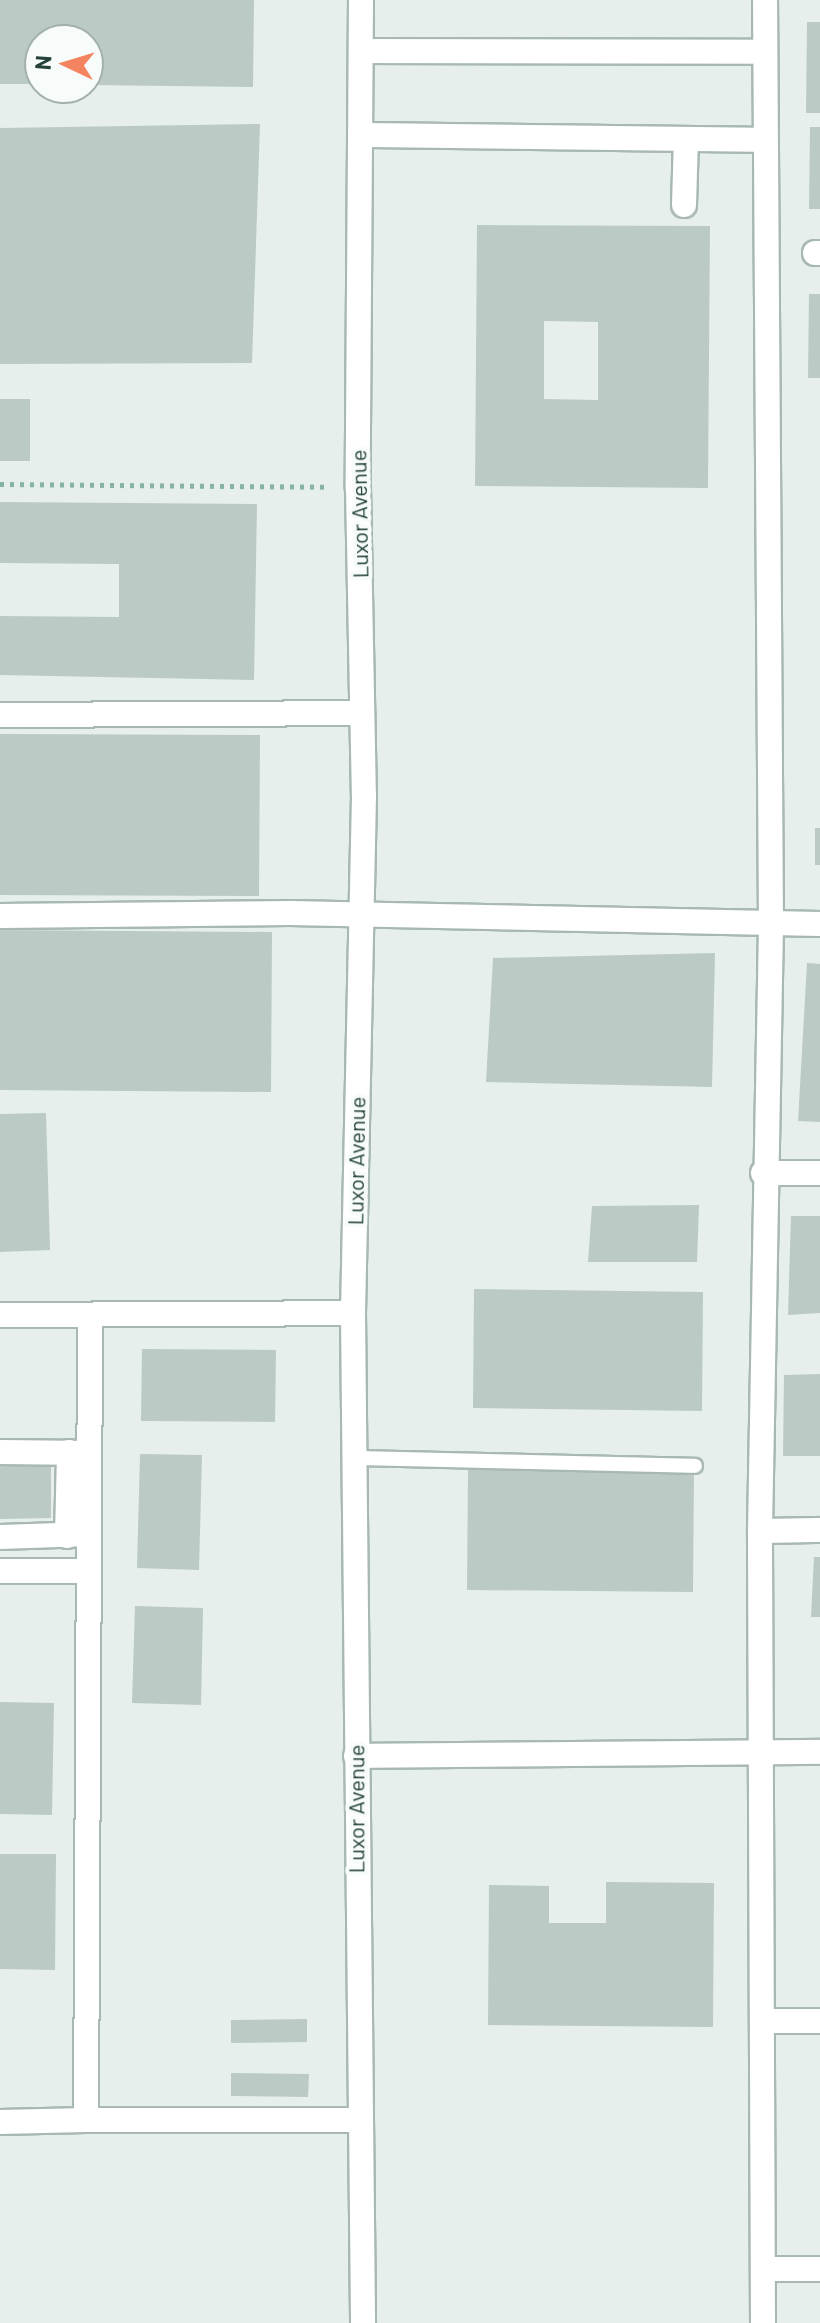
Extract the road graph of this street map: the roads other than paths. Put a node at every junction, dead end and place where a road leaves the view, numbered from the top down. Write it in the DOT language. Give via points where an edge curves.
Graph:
graph roads {
  1 [pos="361,0"];
  2 [pos="765,0"];
  3 [pos="363,51"];
  4 [pos="764,52"];
  5 [pos="360,135"];
  6 [pos="686,139"];
  7 [pos="764,140"];
  8 [pos="684,205"];
  9 [pos="362,713"];
  10 [pos="0,715"];
  11 [pos="361,914"];
  12 [pos="0,916"];
  13 [pos="820,924"];
  14 [pos="771,925"];
  15 [pos="763,1173"];
  16 [pos="820,1173"];
  17 [pos="353,1313"];
  18 [pos="0,1315"];
  19 [pos="90,1316"];
  20 [pos="0,1452"];
  21 [pos="79,1453"];
  22 [pos="354,1458"];
  23 [pos="695,1466"];
  24 [pos="820,1530"];
  25 [pos="760,1531"];
  26 [pos="77,1535"];
  27 [pos="0,1537"];
  28 [pos="0,1571"];
  29 [pos="88,1571"];
  30 [pos="760,1752"];
  31 [pos="820,1752"];
  32 [pos="356,1756"];
  33 [pos="763,2021"];
  34 [pos="820,2021"];
  35 [pos="86,2120"];
  36 [pos="359,2120"];
  37 [pos="0,2122"];
  38 [pos="763,2269"];
  39 [pos="820,2269"];
  40 [pos="363,2323"];
  41 [pos="763,2323"];
  1 -- 3 [label="street, Luxor Avenue"];
  2 -- 4 [label="street"];
  3 -- 4 [label="street"];
  3 -- 5 [label="street, Luxor Avenue"];
  4 -- 7 [label="street"];
  5 -- 6 [label="street"];
  5 -- 9 [label="street, Luxor Avenue"];
  6 -- 7 [label="street"];
  6 -- 8 [label="street"];
  7 -- 14 [label="street"];
  9 -- 10 [label="street"];
  9 -- 11 [label="street, Luxor Avenue"];
  11 -- 12 [label="street"];
  11 -- 14 [label="street"];
  11 -- 17 [label="street, Luxor Avenue"];
  13 -- 14 [label="street"];
  14 -- 15 [label="street"];
  15 -- 16 [label="street"];
  15 -- 25 [label="street"];
  17 -- 19 [label="street"];
  17 -- 22 [label="street, Luxor Avenue"];
  18 -- 19 [label="street"];
  19 -- 21 [label="street"];
  20 -- 21 [label="street"];
  21 -- 26 [label="street"];
  22 -- 23 [label="lane"];
  22 -- 32 [label="street, Luxor Avenue"];
  24 -- 25 [label="street"];
  25 -- 30 [label="street"];
  26 -- 27 [label="street"];
  26 -- 29 [label="street"];
  28 -- 29 [label="street"];
  29 -- 35 [label="street"];
  30 -- 31 [label="street"];
  30 -- 32 [label="street"];
  30 -- 33 [label="street"];
  32 -- 36 [label="street, Luxor Avenue"];
  33 -- 34 [label="street"];
  33 -- 38 [label="street"];
  35 -- 36 [label="street"];
  35 -- 37 [label="street"];
  36 -- 40 [label="street, Luxor Avenue"];
  38 -- 39 [label="street"];
  38 -- 41 [label="street"];
}
